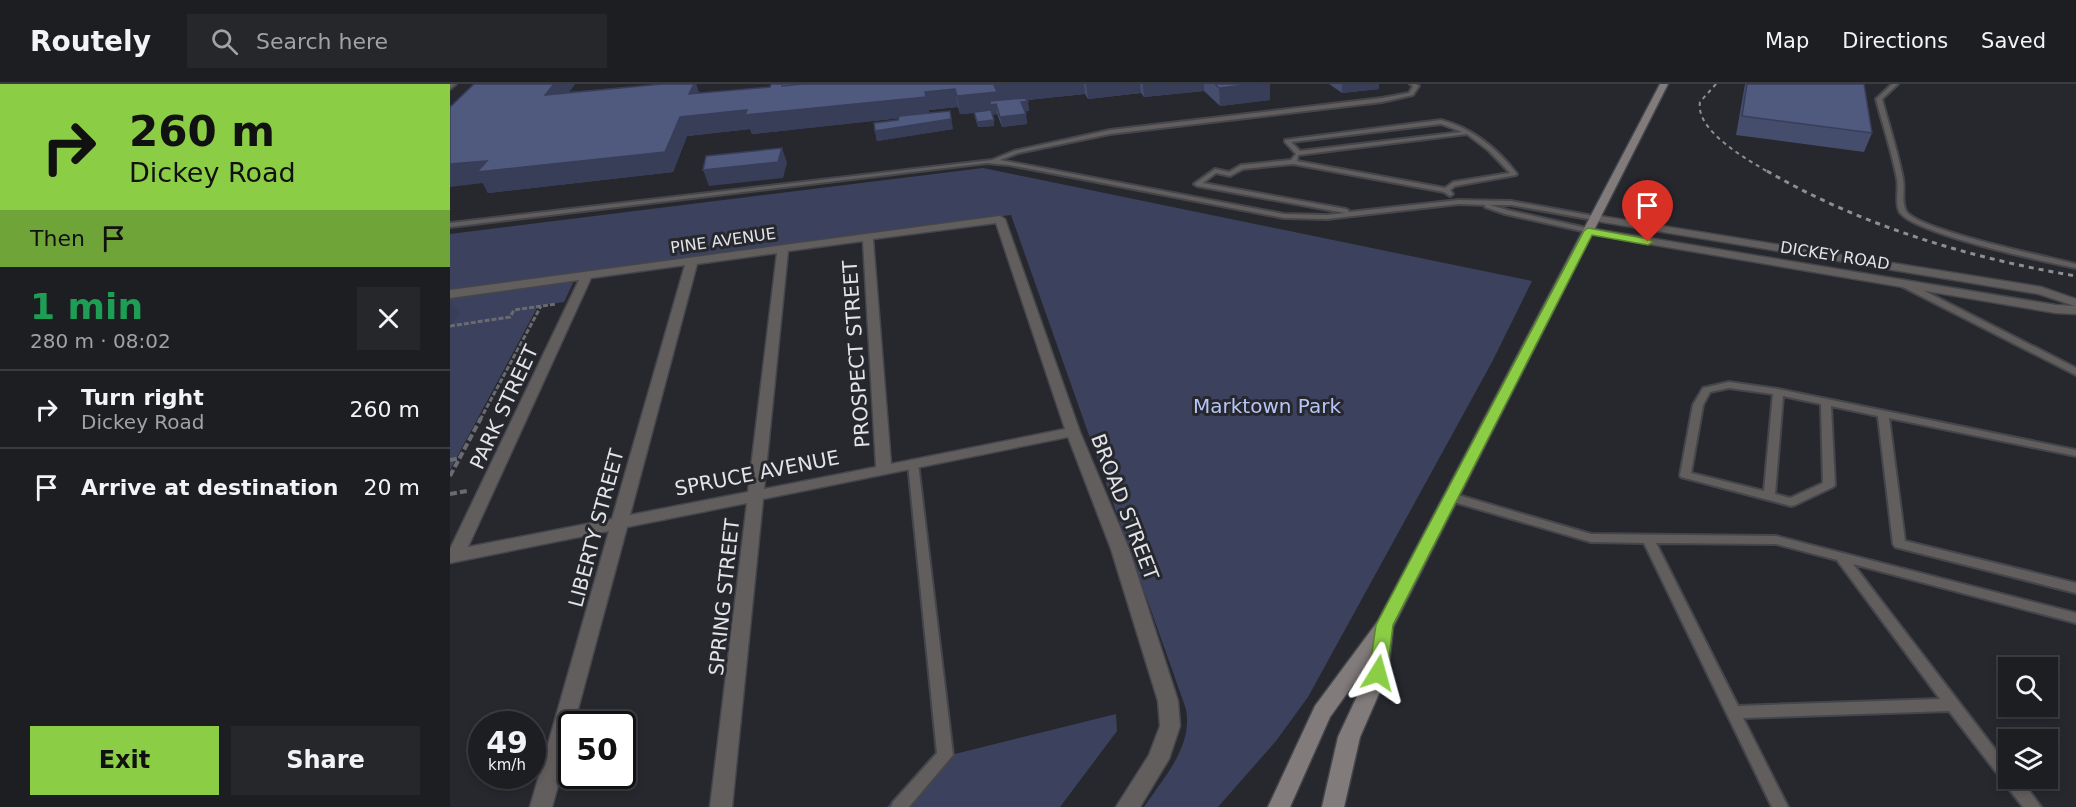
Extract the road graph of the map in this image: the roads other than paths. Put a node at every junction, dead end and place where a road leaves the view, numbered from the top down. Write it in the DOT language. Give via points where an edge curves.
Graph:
graph roads {
  1 [pos="453,84"];
  2 [pos="1413,84"];
  3 [pos="1664,84"];
  4 [pos="1894,84"];
  5 [pos="450,87"];
  6 [pos="1465,133"];
  7 [pos="1298,153"];
  8 [pos="992,161"];
  9 [pos="1293,162"];
  10 [pos="1446,190"];
  11 [pos="1459,202"];
  12 [pos="1479,203"];
  13 [pos="1357,213"];
  14 [pos="1000,219"];
  15 [pos="450,225"];
  16 [pos="1592,225"];
  17 [pos="868,237"];
  18 [pos="783,248"];
  19 [pos="692,261"];
  20 [pos="2076,266"];
  21 [pos="1922,271"];
  22 [pos="587,275"];
  23 [pos="1900,282"];
  24 [pos="450,294"];
  25 [pos="1990,298"];
  26 [pos="2076,303"];
  27 [pos="2076,310"];
  28 [pos="2076,372"];
  29 [pos="1778,392"];
  30 [pos="1826,402"];
  31 [pos="1883,414"];
  32 [pos="1072,432"];
  33 [pos="2076,453"];
  34 [pos="913,463"];
  35 [pos="884,469"];
  36 [pos="756,495"];
  37 [pos="1769,496"];
  38 [pos="1451,497"];
  39 [pos="619,523"];
  40 [pos="1648,539"];
  41 [pos="453,556"];
  42 [pos="1841,557"];
  43 [pos="2076,588"];
  44 [pos="2076,618"];
  45 [pos="1384,625"];
  46 [pos="1951,705"];
  47 [pos="1733,711"];
  48 [pos="1998,764"];
  49 [pos="2018,789"];
  50 [pos="541,807"];
  51 [pos="721,807"];
  52 [pos="899,807"];
  53 [pos="1127,807"];
  54 [pos="1279,807"];
  55 [pos="1333,807"];
  56 [pos="1780,807"];
  57 [pos="2033,807"];
  1 -- 5 [label="lane"];
  2 -- 8 [label="lane" via="1416,86 1412,94 1382,100 1110,132 1016,152"];
  3 -- 16 [label="main road"];
  4 -- 20 [label="lane" via="1879,99 1901,182 1899,202 1905,217 1944,232"];
  6 -- 7 [label="lane"];
  6 -- 7 [label="lane" via="1452,124 1440,122 1287,141"];
  6 -- 10 [label="lane" via="1500,155 1514,174 1453,184"];
  7 -- 9 [label="lane"];
  8 -- 13 [label="lane" via="1284,216"];
  8 -- 15 [label="lane"];
  9 -- 10 [label="lane"];
  9 -- 13 [label="lane" via="1240,167 1230,174 1215,171 1197,184"];
  10 -- 11 [label="lane"];
  11 -- 12 [label="lane"];
  11 -- 13 [label="lane"];
  12 -- 16 [label="lane" via="1505,213"];
  12 -- 16 [label="lane" via="1510,203"];
  14 -- 17 [label="street, PINE AVENUE"];
  14 -- 32 [label="street, BROAD STREET"];
  16 -- 21 [label="street, DICKEY ROAD"];
  16 -- 23 [label="street, DICKEY ROAD"];
  16 -- 38 [label="main road"];
  17 -- 18 [label="street, PINE AVENUE"];
  17 -- 35 [label="street, PROSPECT STREET"];
  18 -- 19 [label="street, PINE AVENUE"];
  18 -- 36 [label="street, SPRING STREET"];
  19 -- 22 [label="street, PINE AVENUE"];
  19 -- 39 [label="street, LIBERTY STREET"];
  21 -- 25 [label="street"];
  21 -- 26 [label="street, DICKEY ROAD" via="2041,291"];
  22 -- 24 [label="street, PINE AVENUE"];
  22 -- 41 [label="street, PARK STREET"];
  23 -- 25 [label="street, DICKEY ROAD"];
  23 -- 28 [label="lane"];
  25 -- 27 [label="street, DICKEY ROAD"];
  29 -- 30 [label="lane"];
  29 -- 37 [label="lane"];
  29 -- 37 [label="lane" via="1729,385 1706,390 1698,405 1684,475"];
  30 -- 31 [label="lane"];
  30 -- 37 [label="lane" via="1829,485 1791,502"];
  31 -- 33 [label="lane"];
  31 -- 43 [label="lane" via="1899,544"];
  32 -- 34 [label="street, SPRUCE AVENUE"];
  32 -- 53 [label="street, BROAD STREET" via="1120,549 1168,700 1170,726 1158,759"];
  34 -- 35 [label="street, SPRUCE AVENUE"];
  34 -- 52 [label="lane" via="945,755"];
  35 -- 36 [label="street, SPRUCE AVENUE"];
  36 -- 39 [label="street, SPRUCE AVENUE"];
  36 -- 51 [label="street, SPRING STREET"];
  38 -- 40 [label="lane" via="1591,538"];
  38 -- 45 [label="main road"];
  39 -- 41 [label="street, SPRUCE AVENUE"];
  39 -- 50 [label="street, LIBERTY STREET"];
  40 -- 42 [label="lane" via="1776,540"];
  40 -- 47 [label="lane"];
  42 -- 44 [label="lane"];
  42 -- 46 [label="lane"];
  45 -- 54 [label="main road" via="1322,712"];
  45 -- 55 [label="main road" via="1378,673 1349,737"];
  46 -- 47 [label="lane"];
  46 -- 48 [label="lane"];
  47 -- 56 [label="lane"];
  49 -- 57 [label="lane"];
}
